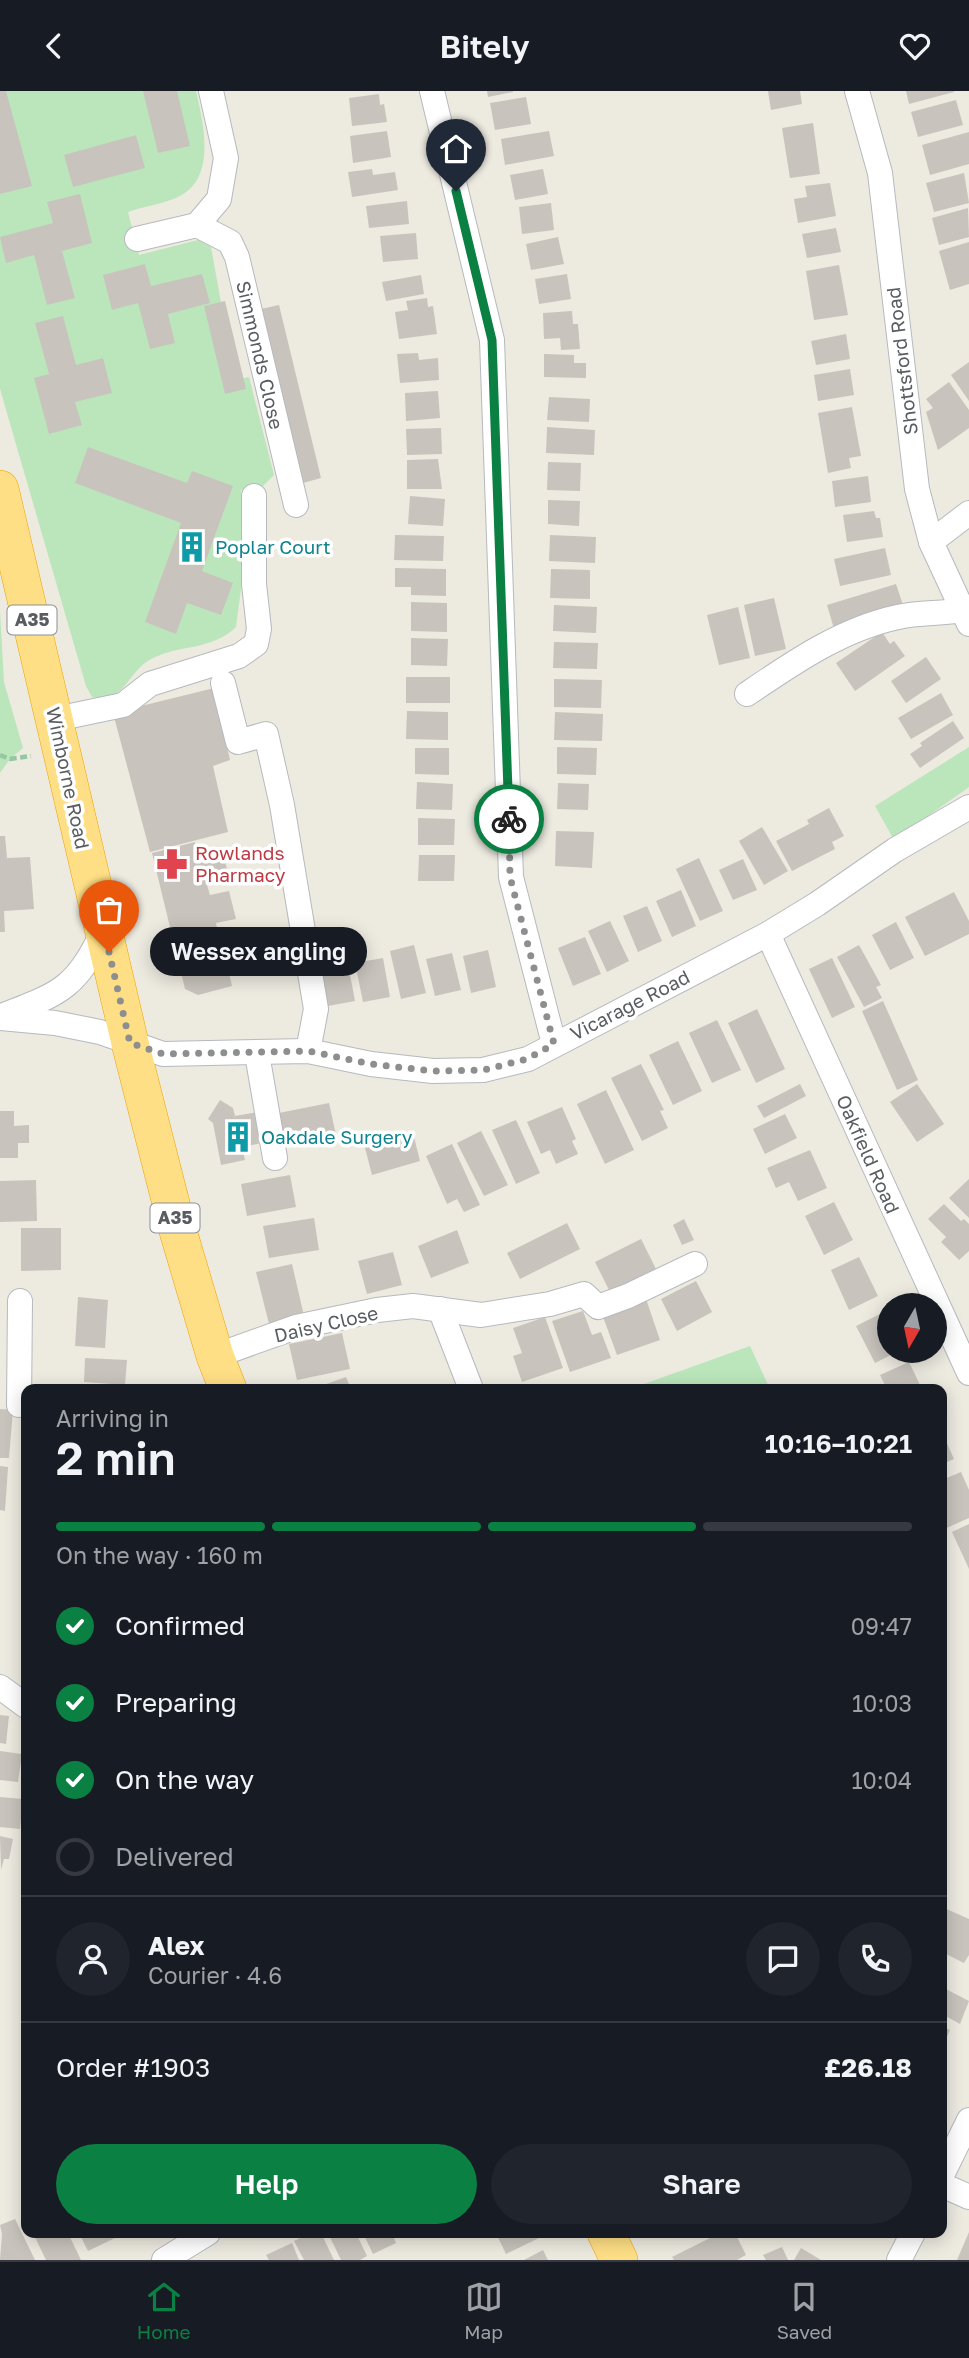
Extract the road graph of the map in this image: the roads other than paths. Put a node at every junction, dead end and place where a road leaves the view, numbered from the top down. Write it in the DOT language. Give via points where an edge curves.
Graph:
graph roads {
  1 [pos="211,91"];
  2 [pos="432,91"];
  3 [pos="857,91"];
  4 [pos="197,225"];
  5 [pos="137,239"];
  6 [pos="0,489"];
  7 [pos="254,496"];
  8 [pos="296,505"];
  9 [pos="969,513"];
  10 [pos="931,542"];
  11 [pos="966,617"];
  12 [pos="223,683"];
  13 [pos="747,694"];
  14 [pos="56,719"];
  15 [pos="969,807"];
  16 [pos="104,929"];
  17 [pos="768,934"];
  18 [pos="0,1017"];
  19 [pos="130,1043"];
  20 [pos="554,1044"];
  21 [pos="308,1051"];
  22 [pos="257,1054"];
  23 [pos="275,1158"];
  24 [pos="695,1264"];
  25 [pos="20,1301"];
  26 [pos="440,1309"];
  27 [pos="961,1332"];
  28 [pos="215,1356"];
  29 [pos="969,1374"];
  30 [pos="226,1384"];
  31 [pos="469,1384"];
  32 [pos="15,1405"];
  33 [pos="0,1687"];
  34 [pos="21,1702"];
  35 [pos="969,2120"];
  36 [pos="947,2165"];
  37 [pos="947,2187"];
  38 [pos="969,2197"];
  39 [pos="200,2238"];
  40 [pos="608,2238"];
  41 [pos="910,2238"];
  42 [pos="164,2260"];
  43 [pos="619,2260"];
  44 [pos="899,2260"];
  1 -- 4 [label="street" via="226,157 219,199"];
  2 -- 20 [label="street" via="492,340 510,877"];
  3 -- 10 [label="street, Shottsford Road" via="880,173 918,489"];
  4 -- 5 [label="street"];
  4 -- 8 [label="street, Simmonds Close" via="230,242 237,257"];
  6 -- 14 [label="highway, Wimborne Road / A35"];
  7 -- 14 [label="street" via="256,644 239,656 150,684 122,705"];
  9 -- 10 [label="street"];
  10 -- 11 [label="street, Shottsford Road"];
  11 -- 13 [label="street" via="902,616 856,631 793,662"];
  12 -- 21 [label="street" via="238,742 266,734 316,1009"];
  14 -- 16 [label="highway, Wimborne Road / A35"];
  15 -- 17 [label="street, Vicarage Road"];
  16 -- 18 [label="street" via="82,972 65,988"];
  16 -- 19 [label="highway, Wimborne Road / A35"];
  17 -- 20 [label="street, Vicarage Road"];
  17 -- 27 [label="street, Oakfield Road"];
  18 -- 19 [label="street, Vicarage Road" via="100,1032"];
  19 -- 22 [label="street, Vicarage Road" via="163,1054"];
  19 -- 28 [label="highway, Wimborne Road / A35"];
  20 -- 21 [label="street, Vicarage Road" via="527,1059 484,1070 433,1071"];
  21 -- 22 [label="street, Vicarage Road"];
  22 -- 23 [label="street"];
  24 -- 26 [label="street, Daisy Close" via="598,1307 584,1294 481,1315"];
  25 -- 32 [label="street"];
  26 -- 28 [label="street, Daisy Close" via="413,1306 296,1327"];
  26 -- 31 [label="street"];
  27 -- 29 [label="street, Oakfield Road"];
  28 -- 30 [label="highway, Wimborne Road / A35"];
  33 -- 34 [label="street"];
  35 -- 36 [label="street"];
  37 -- 38 [label="street"];
  39 -- 42 [label="street"];
  40 -- 43 [label="highway"];
  41 -- 44 [label="street"];
}
